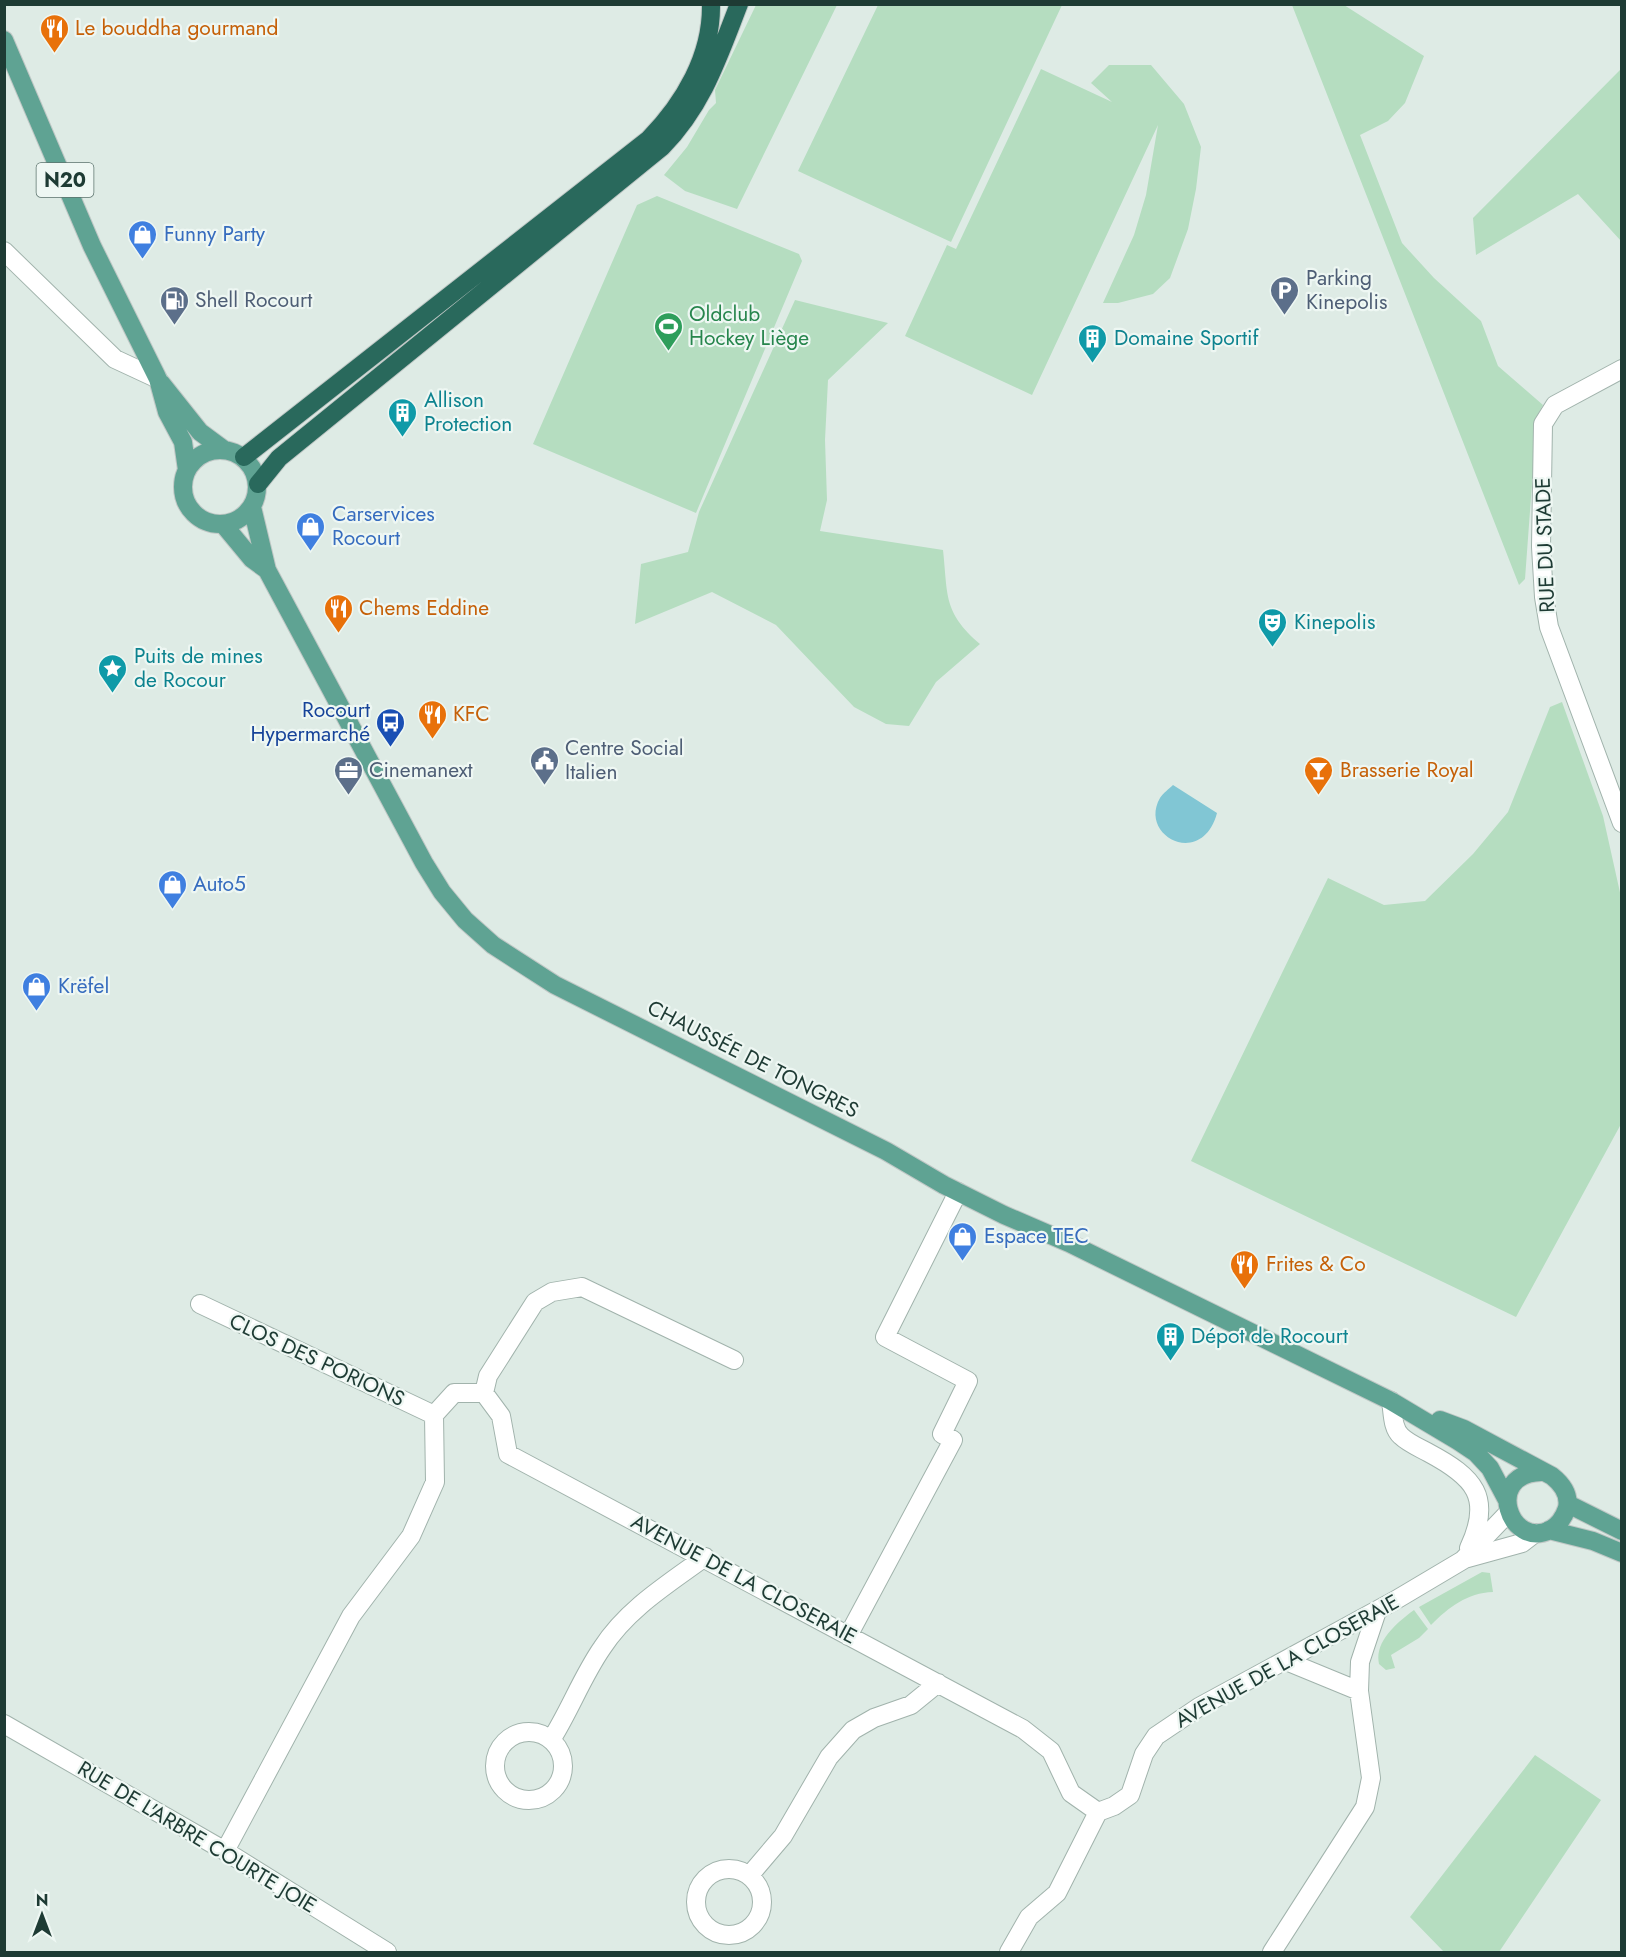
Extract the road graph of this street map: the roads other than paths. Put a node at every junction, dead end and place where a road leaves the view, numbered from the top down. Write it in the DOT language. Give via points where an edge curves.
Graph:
graph roads {
  1 [pos="711,4"];
  2 [pos="739,4"];
  3 [pos="4,40"];
  4 [pos="4,251"];
  5 [pos="1622,369"];
  6 [pos="158,379"];
  7 [pos="223,449"];
  8 [pos="244,457"];
  9 [pos="187,470"];
  10 [pos="258,484"];
  11 [pos="252,507"];
  12 [pos="223,524"];
  13 [pos="267,570"];
  14 [pos="1622,823"];
  15 [pos="958,1192"];
  16 [pos="200,1304"];
  17 [pos="734,1360"];
  18 [pos="484,1393"];
  19 [pos="1391,1401"];
  20 [pos="434,1415"];
  21 [pos="1541,1472"];
  22 [pos="1568,1504"];
  23 [pos="1508,1506"];
  24 [pos="1542,1531"];
  25 [pos="1622,1531"];
  26 [pos="1622,1553"];
  27 [pos="705,1557"];
  28 [pos="1463,1560"];
  29 [pos="1377,1611"];
  30 [pos="848,1636"];
  31 [pos="1286,1661"];
  32 [pos="938,1683"];
  33 [pos="1359,1691"];
  34 [pos="4,1724"];
  35 [pos="551,1740"];
  36 [pos="1098,1812"];
  37 [pos="225,1851"];
  38 [pos="749,1876"];
  39 [pos="387,1953"];
  40 [pos="1009,1953"];
  41 [pos="1272,1953"];
  1 -- 8 [label="highway" via="706,42 697,69 684,97 649,139"];
  2 -- 10 [label="highway" via="700,98 684,124 662,147 279,458"];
  3 -- 6 [label="main road, N20" via="92,246"];
  4 -- 6 [label="street" via="115,359"];
  5 -- 14 [label="street, RUE DU STADE" via="1555,405 1543,424 1541,547 1549,627"];
  6 -- 7 [label="main road, N20" via="200,432"];
  6 -- 9 [label="main road, N20" via="167,412 183,442"];
  7 -- 8 [label="main road, N20"];
  7 -- 9 [label="main road" via="201,454"];
  8 -- 10 [label="main road"];
  9 -- 12 [label="main road, N20" via="183,487 186,503 209,523"];
  10 -- 11 [label="main road"];
  11 -- 12 [label="main road" via="236,520"];
  11 -- 13 [label="main road, CHAUSSÉE DE TONGRES"];
  12 -- 13 [label="main road, CHAUSSÉE DE TONGRES" via="252,559"];
  13 -- 15 [label="main road, CHAUSSÉE DE TONGRES" via="424,863 465,920 493,945 555,985 886,1151"];
  15 -- 19 [label="main road, CHAUSSÉE DE TONGRES" via="1069,1242"];
  15 -- 30 [label="street" via="885,1337 968,1381 942,1434 953,1440"];
  16 -- 20 [label="street, CLOS DES PORIONS"];
  17 -- 18 [label="street" via="582,1287 552,1292 535,1302 488,1376"];
  18 -- 20 [label="street" via="454,1393"];
  18 -- 27 [label="street, AVENUE DE LA CLOSERAIE" via="501,1416 508,1454"];
  19 -- 21 [label="main road, CHAUSSÉE DE TONGRES" via="1464,1429"];
  19 -- 23 [label="main road, CHAUSSÉE DE TONGRES" via="1476,1453 1490,1468"];
  19 -- 28 [label="street" via="1395,1426 1401,1436 1454,1467 1476,1492 1479,1525"];
  20 -- 37 [label="street" via="435,1482 411,1536 351,1616"];
  21 -- 22 [label="main road, CHAUSSÉE DE TONGRES" via="1561,1483"];
  21 -- 23 [label="main road" via="1522,1476 1509,1490"];
  22 -- 24 [label="main road" via="1558,1524"];
  22 -- 25 [label="main road"];
  23 -- 24 [label="main road, CHAUSSÉE DE TONGRES" via="1515,1523 1524,1530"];
  23 -- 28 [label="street, AVENUE DE LA CLOSERAIE"];
  24 -- 26 [label="main road, CHAUSSÉE DE TONGRES" via="1593,1541"];
  24 -- 28 [label="street, AVENUE DE LA CLOSERAIE" via="1522,1543"];
  27 -- 30 [label="street, AVENUE DE LA CLOSERAIE"];
  27 -- 35 [label="street" via="641,1605 611,1634"];
  28 -- 29 [label="street, AVENUE DE LA CLOSERAIE"];
  29 -- 31 [label="street, AVENUE DE LA CLOSERAIE"];
  29 -- 33 [label="street" via="1360,1662"];
  30 -- 32 [label="street, AVENUE DE LA CLOSERAIE"];
  31 -- 33 [label="street"];
  31 -- 36 [label="street, AVENUE DE LA CLOSERAIE" via="1199,1707 1156,1736 1144,1754 1130,1796"];
  32 -- 36 [label="street, AVENUE DE LA CLOSERAIE" via="1023,1729 1051,1751 1071,1793"];
  32 -- 38 [label="street" via="911,1705 854,1730 829,1757 783,1836"];
  33 -- 41 [label="street" via="1371,1779 1365,1807"];
  34 -- 37 [label="street, RUE DE L'ARBRE COURTE JOIE"];
  36 -- 40 [label="street" via="1057,1893 1029,1917"];
  37 -- 39 [label="street, RUE DE L'ARBRE COURTE JOIE"];
}
